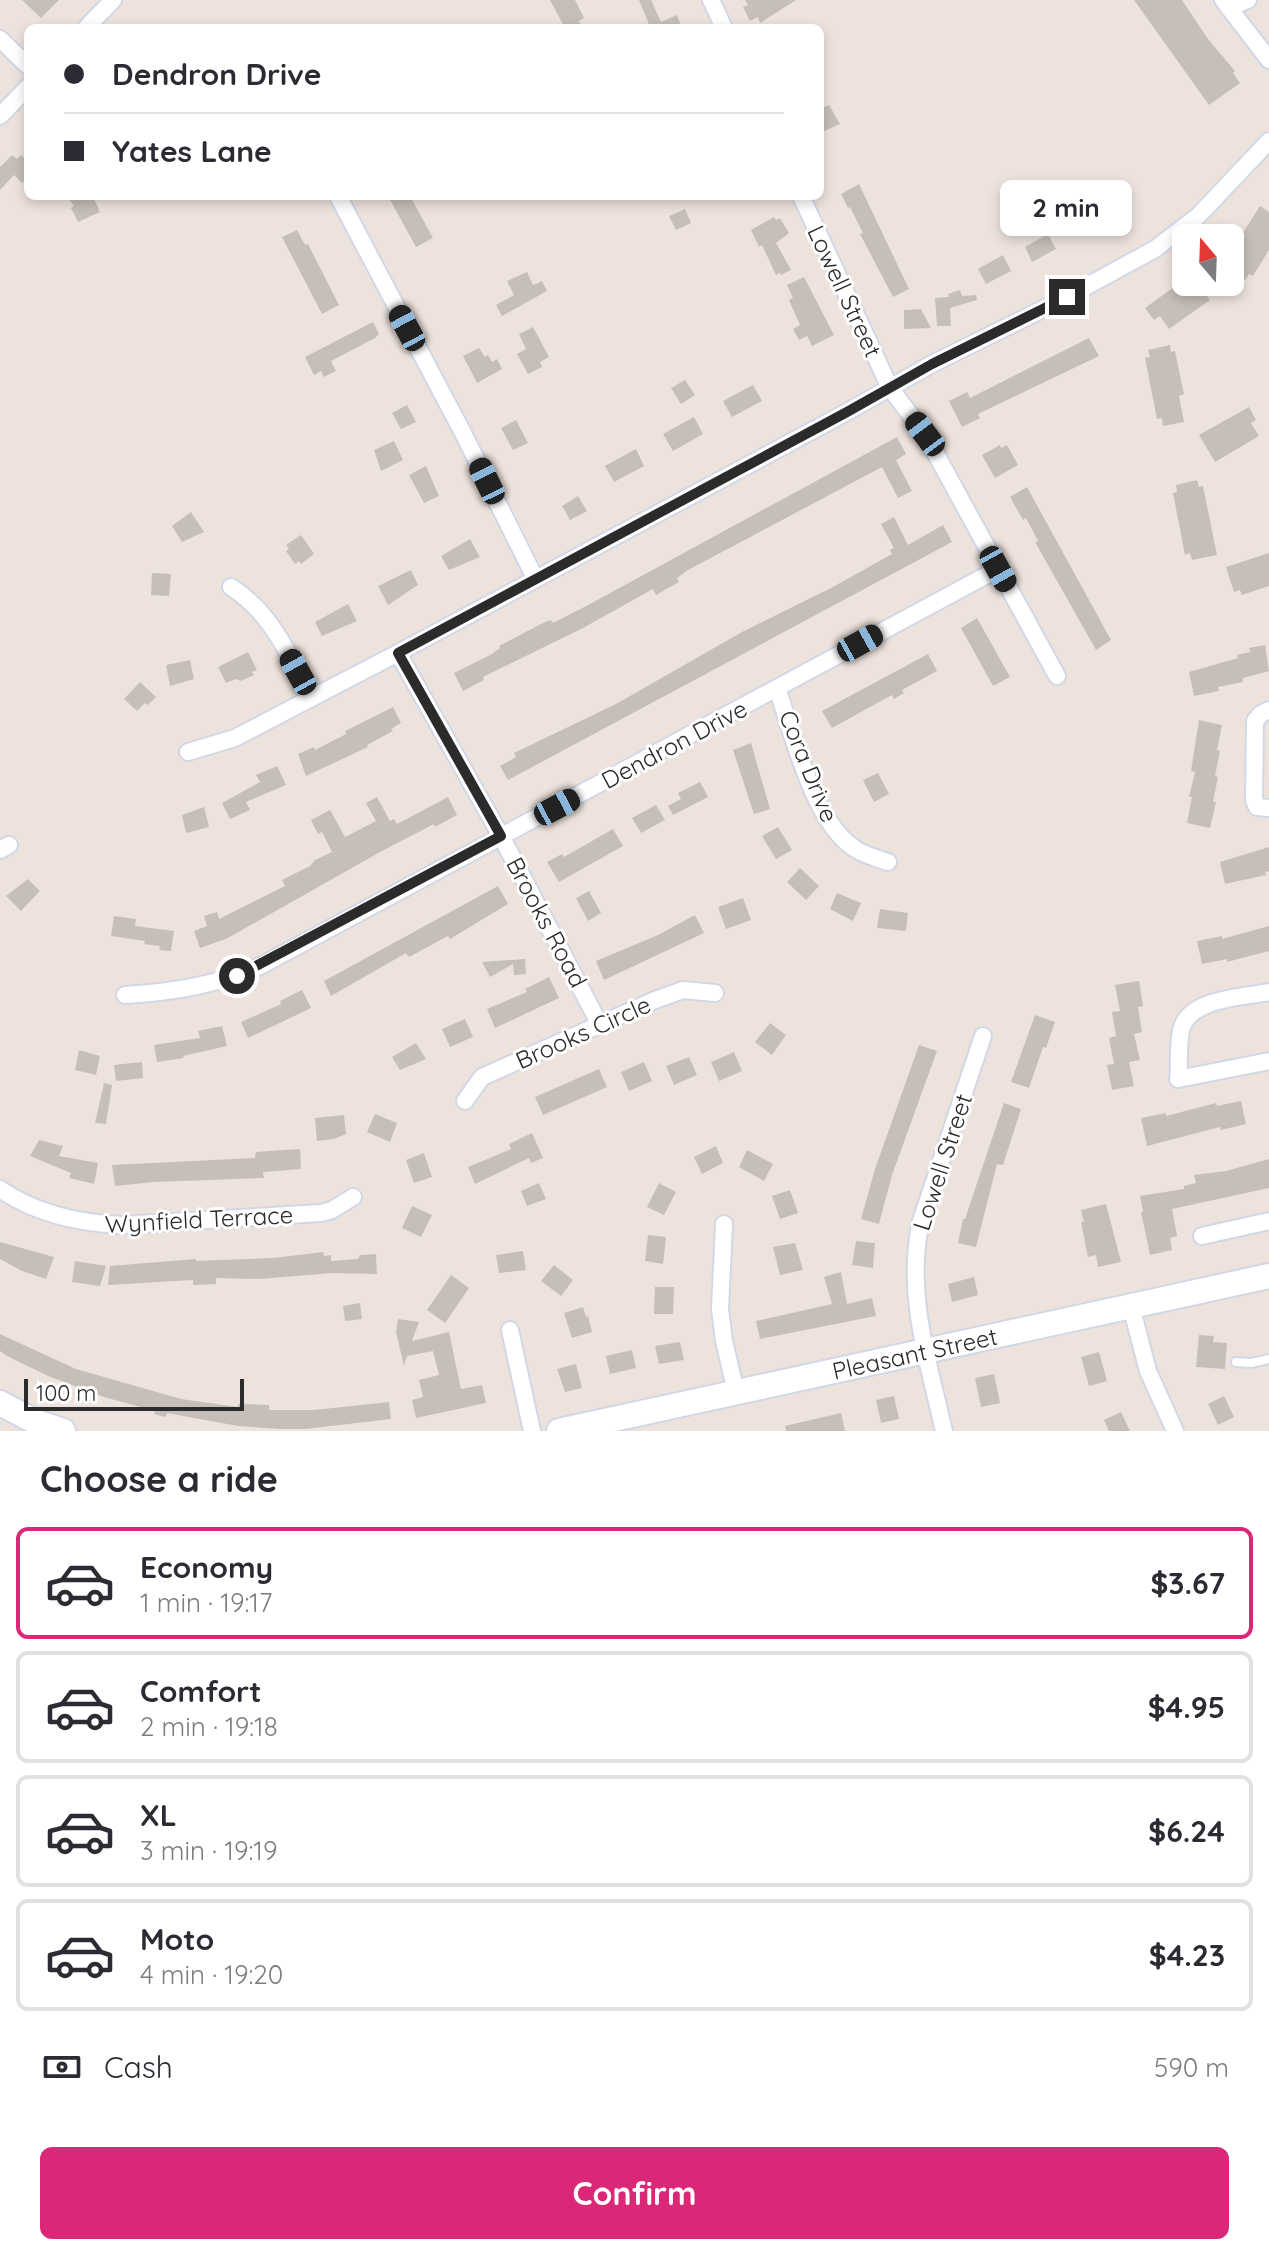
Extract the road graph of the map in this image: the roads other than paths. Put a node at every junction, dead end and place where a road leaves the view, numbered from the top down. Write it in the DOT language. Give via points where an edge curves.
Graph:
graph roads {
  1 [pos="113,0"];
  2 [pos="711,0"];
  3 [pos="1248,0"];
  4 [pos="1226,4"];
  5 [pos="90,24"];
  6 [pos="722,24"];
  7 [pos="0,39"];
  8 [pos="1269,60"];
  9 [pos="24,62"];
  10 [pos="24,91"];
  11 [pos="0,116"];
  12 [pos="1269,141"];
  13 [pos="340,200"];
  14 [pos="803,200"];
  15 [pos="890,388"];
  16 [pos="998,569"];
  17 [pos="535,578"];
  18 [pos="231,587"];
  19 [pos="398,653"];
  20 [pos="1057,676"];
  21 [pos="777,688"];
  22 [pos="312,698"];
  23 [pos="1269,710"];
  24 [pos="188,752"];
  25 [pos="1269,808"];
  26 [pos="501,836"];
  27 [pos="888,862"];
  28 [pos="1269,992"];
  29 [pos="715,993"];
  30 [pos="125,995"];
  31 [pos="600,1025"];
  32 [pos="983,1036"];
  33 [pos="1269,1061"];
  34 [pos="465,1101"];
  35 [pos="0,1189"];
  36 [pos="353,1197"];
  37 [pos="1269,1221"];
  38 [pos="724,1224"];
  39 [pos="1202,1236"];
  40 [pos="1269,1276"];
  41 [pos="1131,1306"];
  42 [pos="510,1330"];
  43 [pos="926,1350"];
  44 [pos="1269,1359"];
  45 [pos="1236,1362"];
  46 [pos="736,1392"];
  47 [pos="0,1403"];
  48 [pos="49,1429"];
  49 [pos="532,1431"];
  50 [pos="559,1431"];
  51 [pos="944,1431"];
  52 [pos="1175,1431"];
  1 -- 5 [label="street"];
  2 -- 6 [label="street"];
  3 -- 4 [label="street"];
  4 -- 8 [label="street"];
  7 -- 9 [label="street"];
  10 -- 11 [label="street"];
  12 -- 15 [label="street" via="1198,216 1155,249"];
  13 -- 17 [label="street"];
  14 -- 15 [label="street, Lowell Street"];
  15 -- 16 [label="street, Lowell Street" via="925,434"];
  15 -- 17 [label="street"];
  16 -- 20 [label="street, Lowell Street"];
  16 -- 21 [label="street, Dendron Drive"];
  17 -- 19 [label="street"];
  18 -- 22 [label="street" via="270,621"];
  19 -- 22 [label="street"];
  19 -- 26 [label="street, Brooks Road"];
  21 -- 26 [label="street, Dendron Drive"];
  21 -- 27 [label="street, Cora Drive" via="831,827 856,850"];
  22 -- 24 [label="street" via="235,738"];
  23 -- 25 [label="street" via="1255,721 1254,800 1257,807"];
  26 -- 30 [label="street, Dendron Drive" via="237,976 192,989"];
  26 -- 31 [label="street, Brooks Road"];
  28 -- 33 [label="street" via="1194,1012 1182,1027 1178,1079"];
  29 -- 31 [label="street, Brooks Circle" via="683,990"];
  31 -- 34 [label="street, Brooks Circle" via="482,1077"];
  32 -- 43 [label="street, Lowell Street" via="916,1244 913,1275"];
  35 -- 36 [label="street, Wynfield Terrace" via="58,1217 122,1225 321,1213"];
  37 -- 39 [label="street"];
  38 -- 46 [label="street" via="720,1309"];
  40 -- 41 [label="street, Pleasant Street"];
  41 -- 43 [label="street, Pleasant Street"];
  41 -- 52 [label="street" via="1148,1371"];
  42 -- 49 [label="street"];
  43 -- 46 [label="street, Pleasant Street"];
  43 -- 51 [label="street, Lowell Street"];
  44 -- 45 [label="lane"];
  46 -- 50 [label="street, Pleasant Street"];
  47 -- 48 [label="street"];
}
